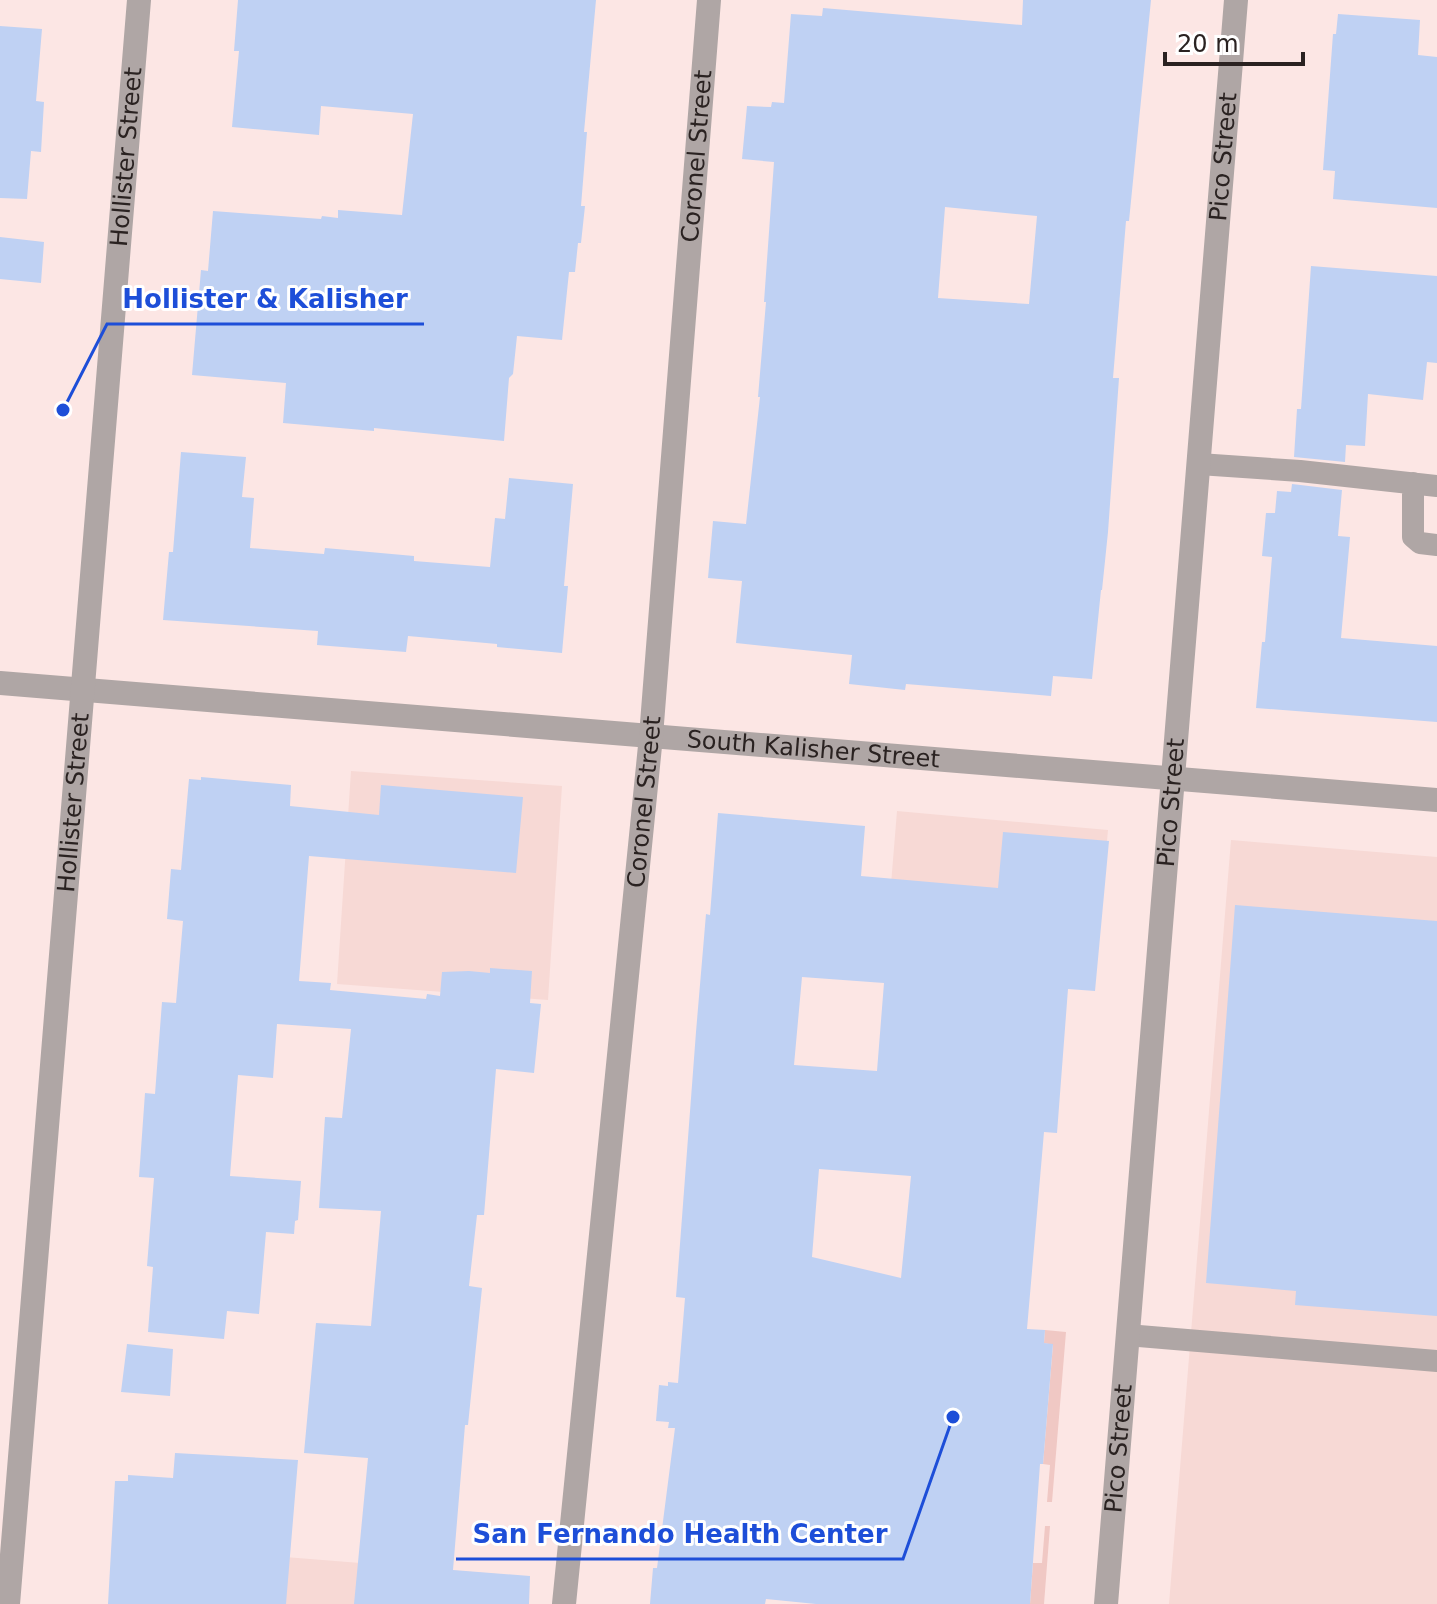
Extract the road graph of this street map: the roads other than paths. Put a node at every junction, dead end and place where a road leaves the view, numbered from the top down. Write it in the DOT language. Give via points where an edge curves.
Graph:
graph roads {
  1 [pos="139,0"];
  2 [pos="709,0"];
  3 [pos="1236,0"];
  4 [pos="1199,464"];
  5 [pos="1413,483"];
  6 [pos="1437,486"];
  7 [pos="1437,545"];
  8 [pos="0,683"];
  9 [pos="82,690"];
  10 [pos="651,736"];
  11 [pos="1173,778"];
  12 [pos="1437,800"];
  13 [pos="1127,1335"];
  14 [pos="1437,1361"];
  15 [pos="8,1604"];
  16 [pos="564,1604"];
  17 [pos="1106,1604"];
  1 -- 9 [label="street, Hollister Street"];
  2 -- 10 [label="street, Coronel Street"];
  3 -- 4 [label="street, Pico Street"];
  4 -- 5 [label="lane"];
  4 -- 11 [label="street, Pico Street"];
  5 -- 6 [label="lane"];
  5 -- 7 [label="lane" via="1413,537"];
  8 -- 9 [label="street, South Kalisher Street"];
  9 -- 10 [label="street, South Kalisher Street"];
  9 -- 15 [label="street, Hollister Street"];
  10 -- 11 [label="street, South Kalisher Street"];
  10 -- 16 [label="street, Coronel Street"];
  11 -- 12 [label="street, South Kalisher Street"];
  11 -- 13 [label="street, Pico Street"];
  13 -- 14 [label="lane"];
  13 -- 17 [label="street, Pico Street"];
}
